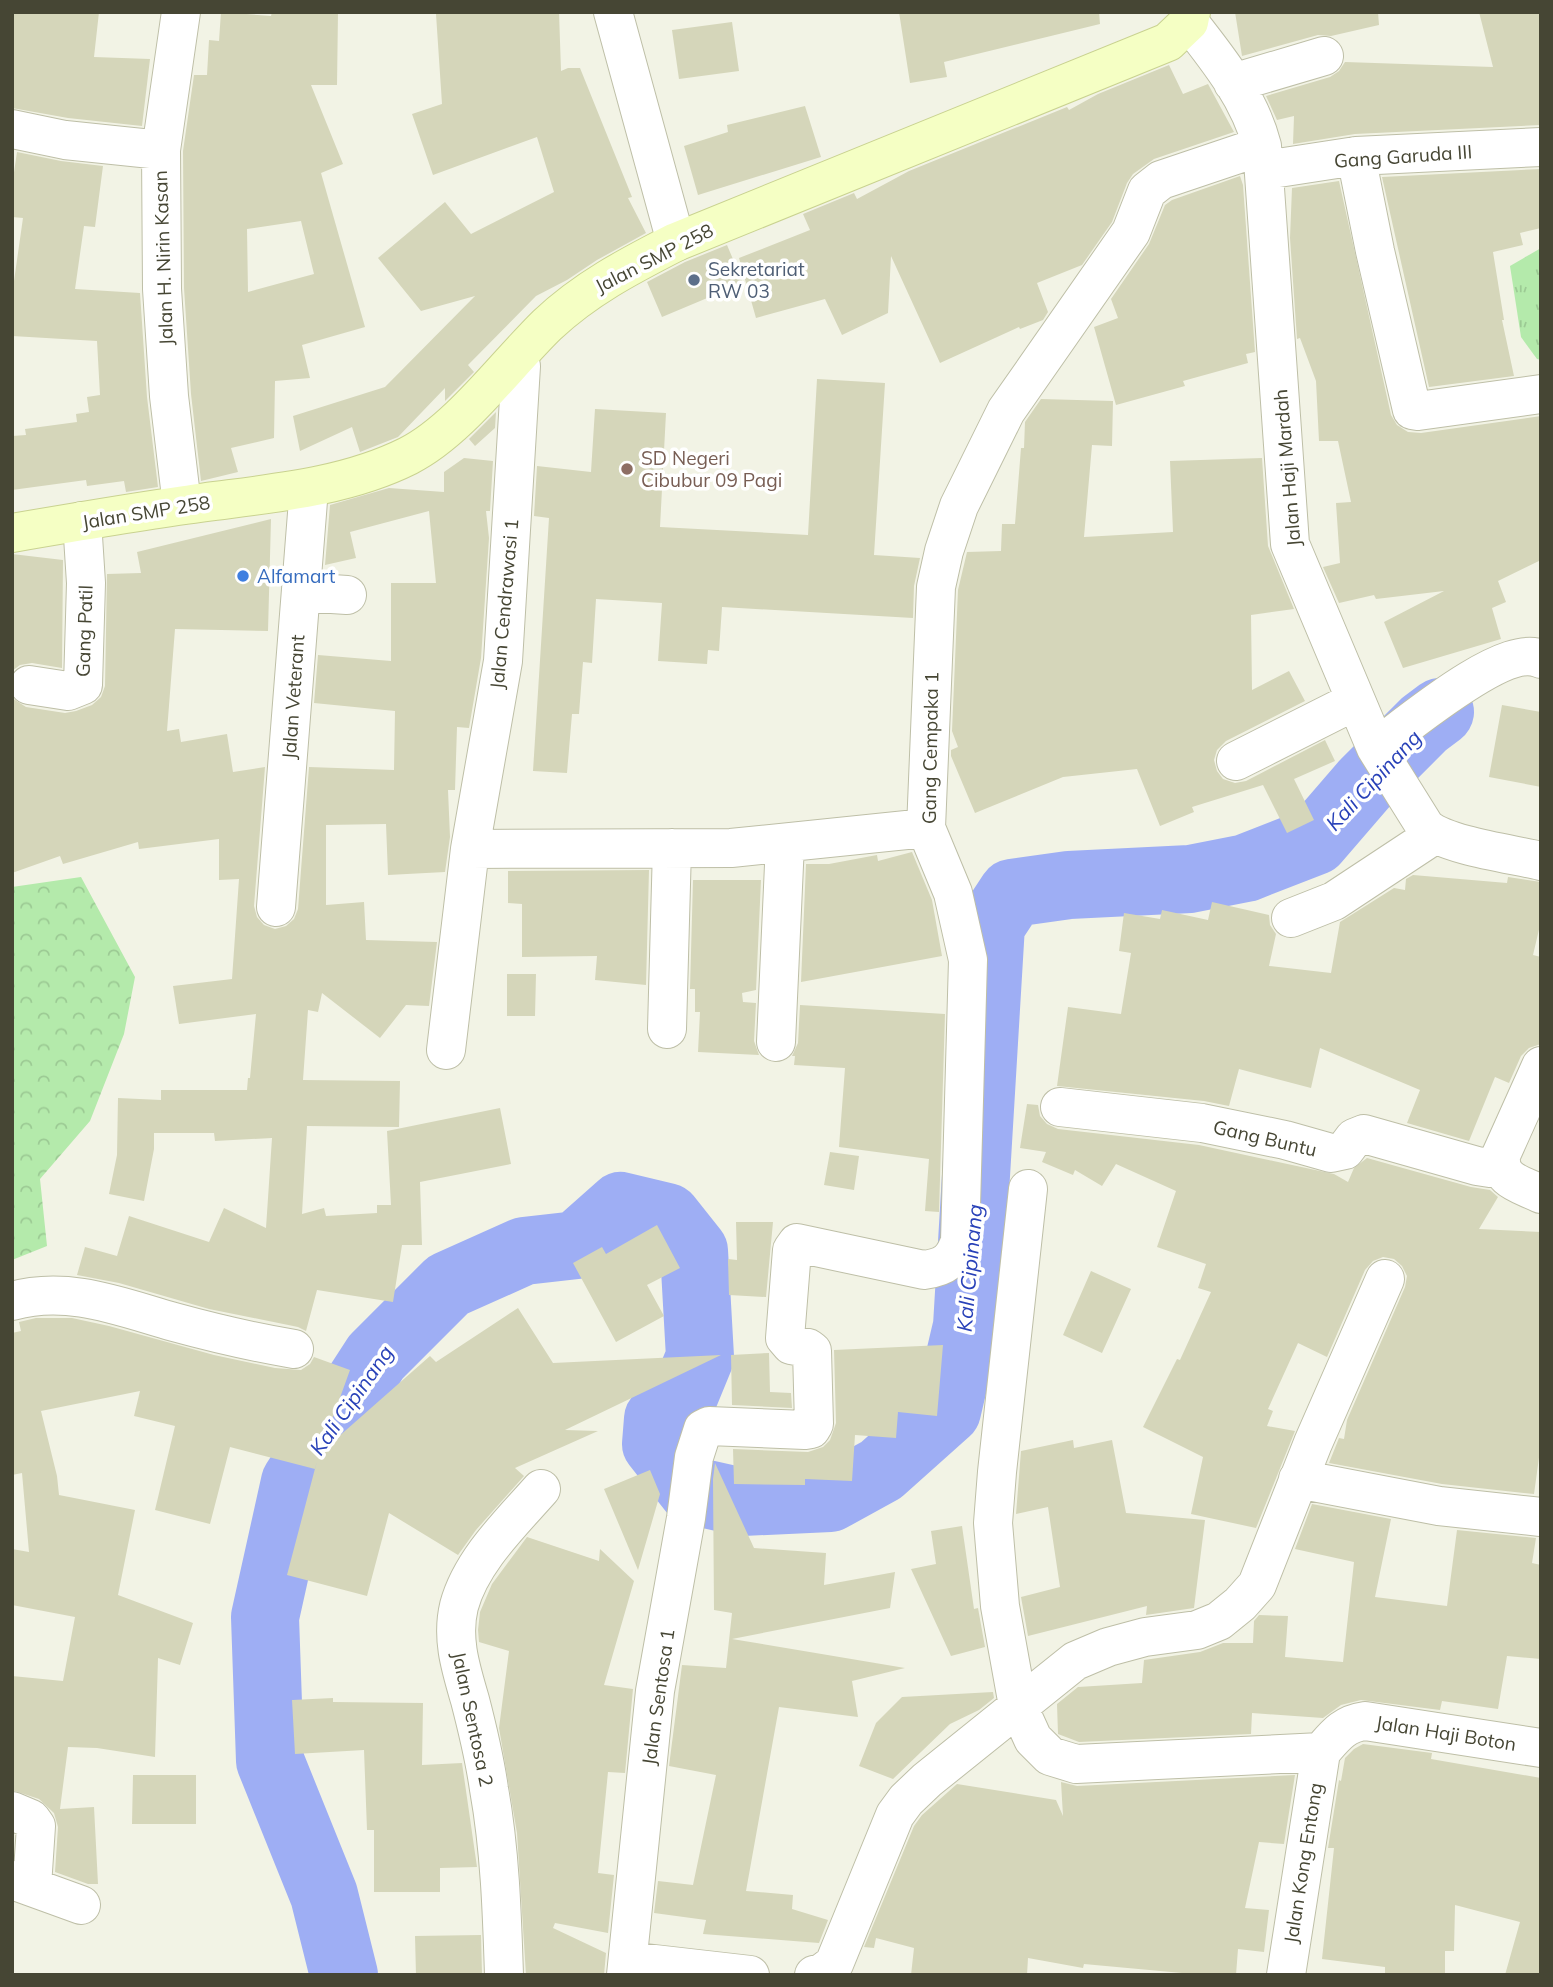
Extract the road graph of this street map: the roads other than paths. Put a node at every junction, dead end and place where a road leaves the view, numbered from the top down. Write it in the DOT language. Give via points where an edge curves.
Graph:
graph roads {
  1 [pos="181,12"];
  2 [pos="612,12"];
  3 [pos="1190,17"];
  4 [pos="1324,56"];
  5 [pos="1233,83"];
  6 [pos="12,129"];
  7 [pos="1541,147"];
  8 [pos="160,150"];
  9 [pos="1356,156"];
  10 [pos="1264,158"];
  11 [pos="676,242"];
  12 [pos="518,357"];
  13 [pos="1541,394"];
  14 [pos="310,488"];
  15 [pos="182,505"];
  16 [pos="82,522"];
  17 [pos="12,533"];
  18 [pos="301,592"];
  19 [pos="347,595"];
  20 [pos="1541,659"];
  21 [pos="29,685"];
  22 [pos="1355,701"];
  23 [pos="1378,751"];
  24 [pos="1236,761"];
  25 [pos="926,828"];
  26 [pos="1430,832"];
  27 [pos="785,843"];
  28 [pos="672,848"];
  29 [pos="470,849"];
  30 [pos="1541,861"];
  31 [pos="276,907"];
  32 [pos="1291,918"];
  33 [pos="667,1029"];
  34 [pos="776,1042"];
  35 [pos="446,1050"];
  36 [pos="1541,1066"];
  37 [pos="1060,1107"];
  38 [pos="1500,1166"];
  39 [pos="1028,1189"];
  40 [pos="1541,1194"];
  41 [pos="1385,1279"];
  42 [pos="12,1301"];
  43 [pos="294,1349"];
  44 [pos="709,1426"];
  45 [pos="1298,1479"];
  46 [pos="541,1489"];
  47 [pos="1541,1517"];
  48 [pos="1018,1706"];
  49 [pos="1541,1748"];
  50 [pos="1321,1752"];
  51 [pos="12,1811"];
  52 [pos="22,1883"];
  53 [pos="81,1905"];
  54 [pos="627,1968"];
  55 [pos="504,1975"];
  56 [pos="750,1975"];
  57 [pos="814,1975"];
  58 [pos="1286,1975"];
  1 -- 8 [label="street, Jalan H. Nirin Kasan"];
  2 -- 11 [label="street"];
  3 -- 5 [label="street, Jalan Haji Mardah"];
  3 -- 11 [label="street, Jalan SMP 258" via="1168,42"];
  4 -- 5 [label="street"];
  5 -- 10 [label="street, Jalan Haji Mardah" via="1257,125"];
  6 -- 8 [label="street"];
  7 -- 9 [label="street, Gang Garuda III"];
  8 -- 15 [label="street, Jalan H. Nirin Kasan" via="162,289"];
  9 -- 10 [label="street, Gang Garuda III"];
  9 -- 13 [label="street" via="1412,410"];
  10 -- 22 [label="street, Jalan Haji Mardah" via="1290,544"];
  10 -- 25 [label="street, Gang Cempaka 1" via="1161,180 1147,191 1131,232 1006,411 959,506 936,587"];
  11 -- 12 [label="street, Jalan SMP 258" via="575,299"];
  12 -- 14 [label="street, Jalan SMP 258" via="441,434 409,456"];
  12 -- 29 [label="street, Jalan Cendrawasi 1" via="503,661"];
  14 -- 15 [label="street, Jalan SMP 258"];
  14 -- 18 [label="street, Jalan Veterant"];
  15 -- 16 [label="street, Jalan SMP 258"];
  16 -- 17 [label="street, Jalan SMP 258"];
  16 -- 21 [label="street, Gang Patil" via="86,583 83,685 68,691"];
  18 -- 19 [label="street"];
  18 -- 31 [label="street, Jalan Veterant"];
  20 -- 23 [label="street" via="1521,657 1459,686"];
  22 -- 23 [label="street, Jalan Haji Mardah"];
  22 -- 24 [label="street"];
  23 -- 26 [label="street, Jalan Haji Mardah"];
  25 -- 27 [label="street"];
  25 -- 44 [label="street, Gang Cempaka 1" via="953,893 968,960 957,1251 944,1265 924,1270 797,1242 792,1250 785,1338 791,1345 812,1351 814,1424 805,1430"];
  26 -- 30 [label="street"];
  26 -- 32 [label="street" via="1334,901"];
  27 -- 28 [label="street"];
  27 -- 34 [label="street"];
  28 -- 29 [label="street"];
  28 -- 33 [label="street"];
  29 -- 35 [label="street, Jalan Cendrawasi 1"];
  36 -- 38 [label="street"];
  37 -- 38 [label="street, Gang Buntu" via="1202,1123 1331,1153 1345,1150 1364,1134 1477,1166"];
  38 -- 40 [label="street" via="1511,1180"];
  39 -- 48 [label="street" via="993,1524 1000,1606"];
  41 -- 45 [label="street"];
  42 -- 43 [label="street" via="40,1295 79,1296"];
  44 -- 54 [label="street, Jalan Sentosa 1" via="700,1436 655,1691"];
  45 -- 47 [label="street" via="1439,1506"];
  45 -- 48 [label="street" via="1257,1586 1240,1604 1219,1621 1197,1630 1145,1637 1075,1661"];
  46 -- 55 [label="street, Jalan Sentosa 2" via="489,1549 466,1586 455,1635 489,1788 499,1867"];
  48 -- 50 [label="street" via="1033,1739 1050,1756 1076,1764"];
  48 -- 57 [label="street" via="905,1800 834,1964"];
  49 -- 50 [label="street, Jalan Haji Boton" via="1365,1721 1339,1730"];
  50 -- 58 [label="street, Jalan Kong Entong"];
  51 -- 52 [label="street" via="36,1826"];
  52 -- 53 [label="street"];
  54 -- 56 [label="street"];
}
